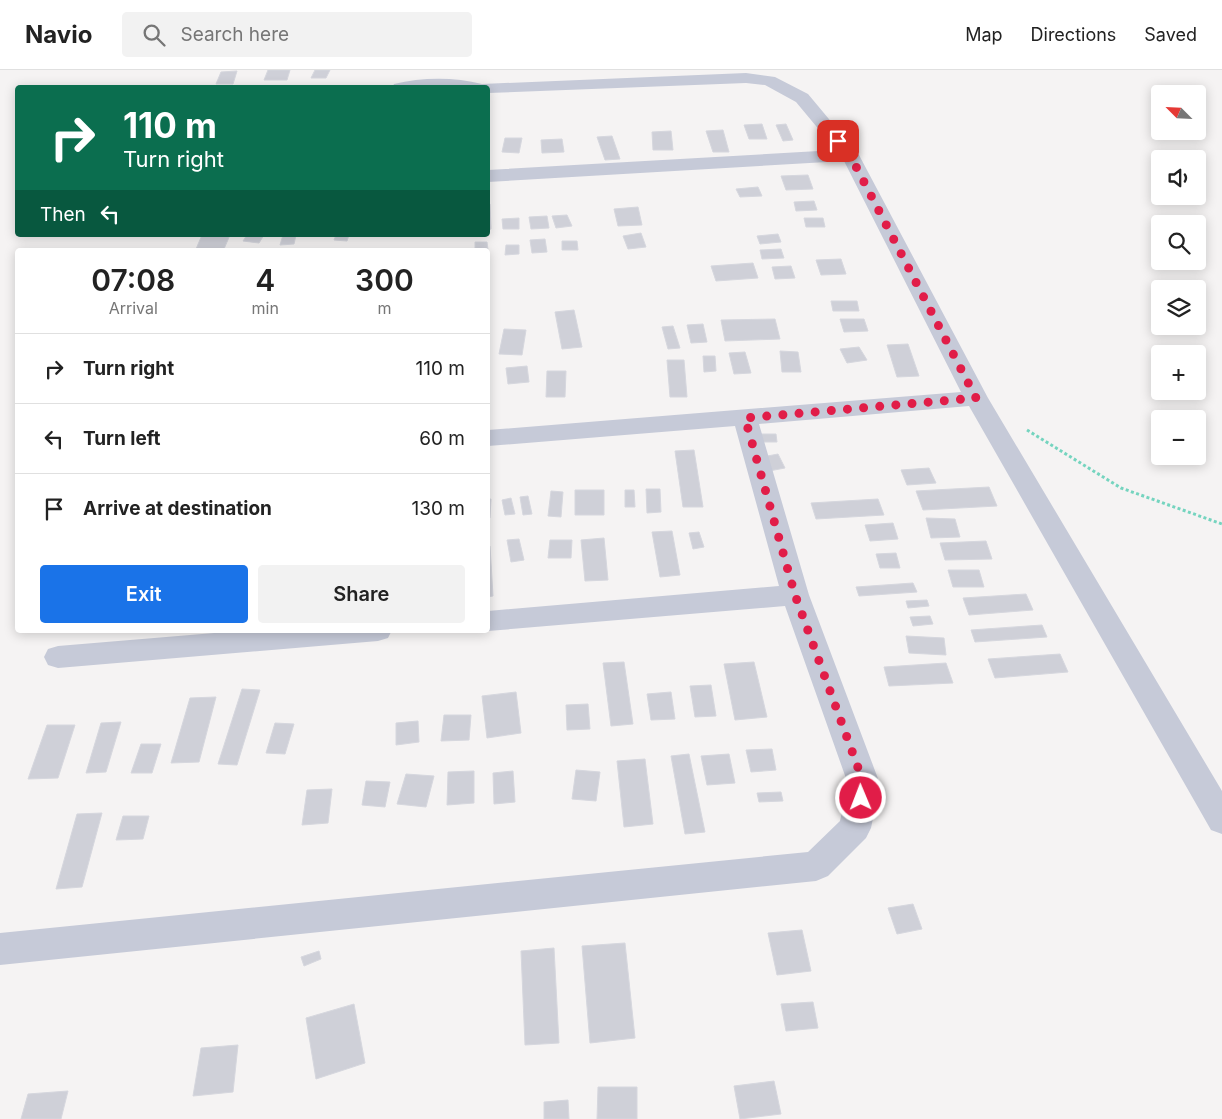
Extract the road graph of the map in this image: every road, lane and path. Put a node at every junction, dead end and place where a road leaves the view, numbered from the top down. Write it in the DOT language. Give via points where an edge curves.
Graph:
graph roads {
  1 [pos="420,85"];
  2 [pos="460,85"];
  3 [pos="490,88"];
  4 [pos="850,155"];
  5 [pos="490,176"];
  6 [pos="976,398"];
  7 [pos="745,418"];
  8 [pos="1024,428"];
  9 [pos="490,438"];
  10 [pos="1222,524"];
  11 [pos="795,595"];
  12 [pos="490,621"];
  13 [pos="342,633"];
  14 [pos="58,657"];
  15 [pos="1222,820"];
  16 [pos="0,949"];
  1 -- 2 [label="street"];
  3 -- 4 [label="street" via="746,78 769,81 802,98"];
  4 -- 5 [label="street"];
  4 -- 6 [label="street"];
  6 -- 7 [label="street"];
  6 -- 15 [label="street"];
  7 -- 9 [label="street"];
  7 -- 11 [label="street"];
  8 -- 10 [label="path" via="1121,488"];
  11 -- 12 [label="street"];
  11 -- 16 [label="street" via="864,784 855,828 816,866"];
  13 -- 14 [label="street"];
}
